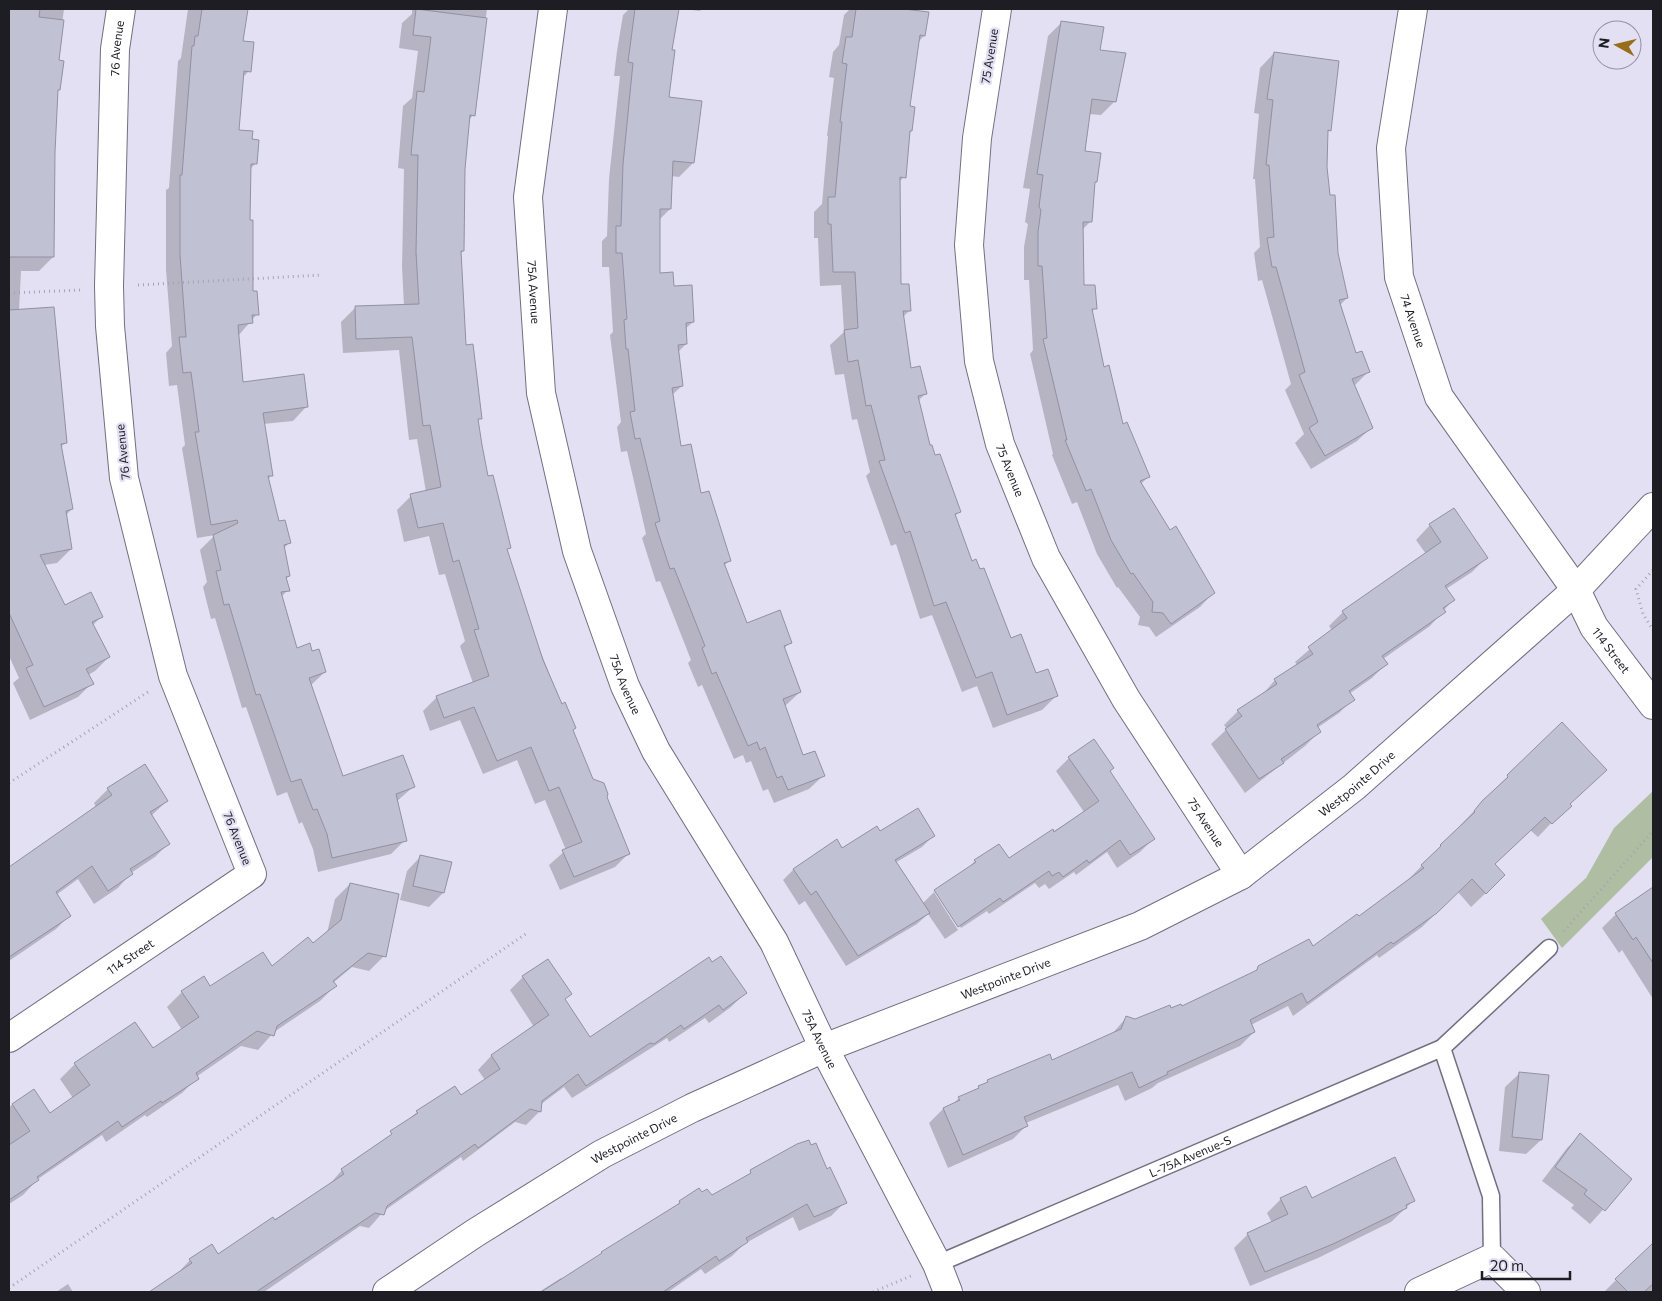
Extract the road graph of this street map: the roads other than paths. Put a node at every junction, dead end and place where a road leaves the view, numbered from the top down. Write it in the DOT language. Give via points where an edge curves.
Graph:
graph roads {
  1 [pos="121,9"];
  2 [pos="553,9"];
  3 [pos="997,9"];
  4 [pos="1412,9"];
  5 [pos="1653,507"];
  6 [pos="1576,590"];
  7 [pos="1653,705"];
  8 [pos="252,874"];
  9 [pos="1241,875"];
  10 [pos="1549,948"];
  11 [pos="9,1038"];
  12 [pos="824,1048"];
  13 [pos="1442,1048"];
  14 [pos="1492,1258"];
  15 [pos="937,1264"];
  16 [pos="387,1292"];
  17 [pos="948,1292"];
  18 [pos="1419,1292"];
  19 [pos="1526,1292"];
  1 -- 8 [label="street, 76 Avenue" via="115,49 99,288 110,326 124,478 172,676"];
  2 -- 12 [label="street, 75A Avenue" via="528,197 541,393 577,551 625,686 656,751 774,942"];
  3 -- 9 [label="street, 75 Avenue" via="976,138 969,245 979,361 1000,444 1046,558 1126,699"];
  4 -- 6 [label="street, 74 Avenue" via="1391,148 1399,277 1439,397"];
  5 -- 6 [label="street, Westpointe Drive"];
  6 -- 7 [label="street, 114 Street" via="1594,627"];
  6 -- 9 [label="street, Westpointe Drive" via="1354,788"];
  8 -- 11 [label="street, 114 Street"];
  9 -- 12 [label="street, Westpointe Drive" via="1140,926"];
  10 -- 13 [label="lane, L-75A Avenue-S"];
  12 -- 15 [label="street, 75A Avenue"];
  12 -- 16 [label="street, Westpointe Drive" via="692,1108 602,1154"];
  13 -- 14 [label="lane" via="1491,1196"];
  13 -- 15 [label="lane, L-75A Avenue-S"];
  14 -- 18 [label="street"];
  14 -- 19 [label="street"];
  15 -- 17 [label="street, 75A Avenue"];
}
